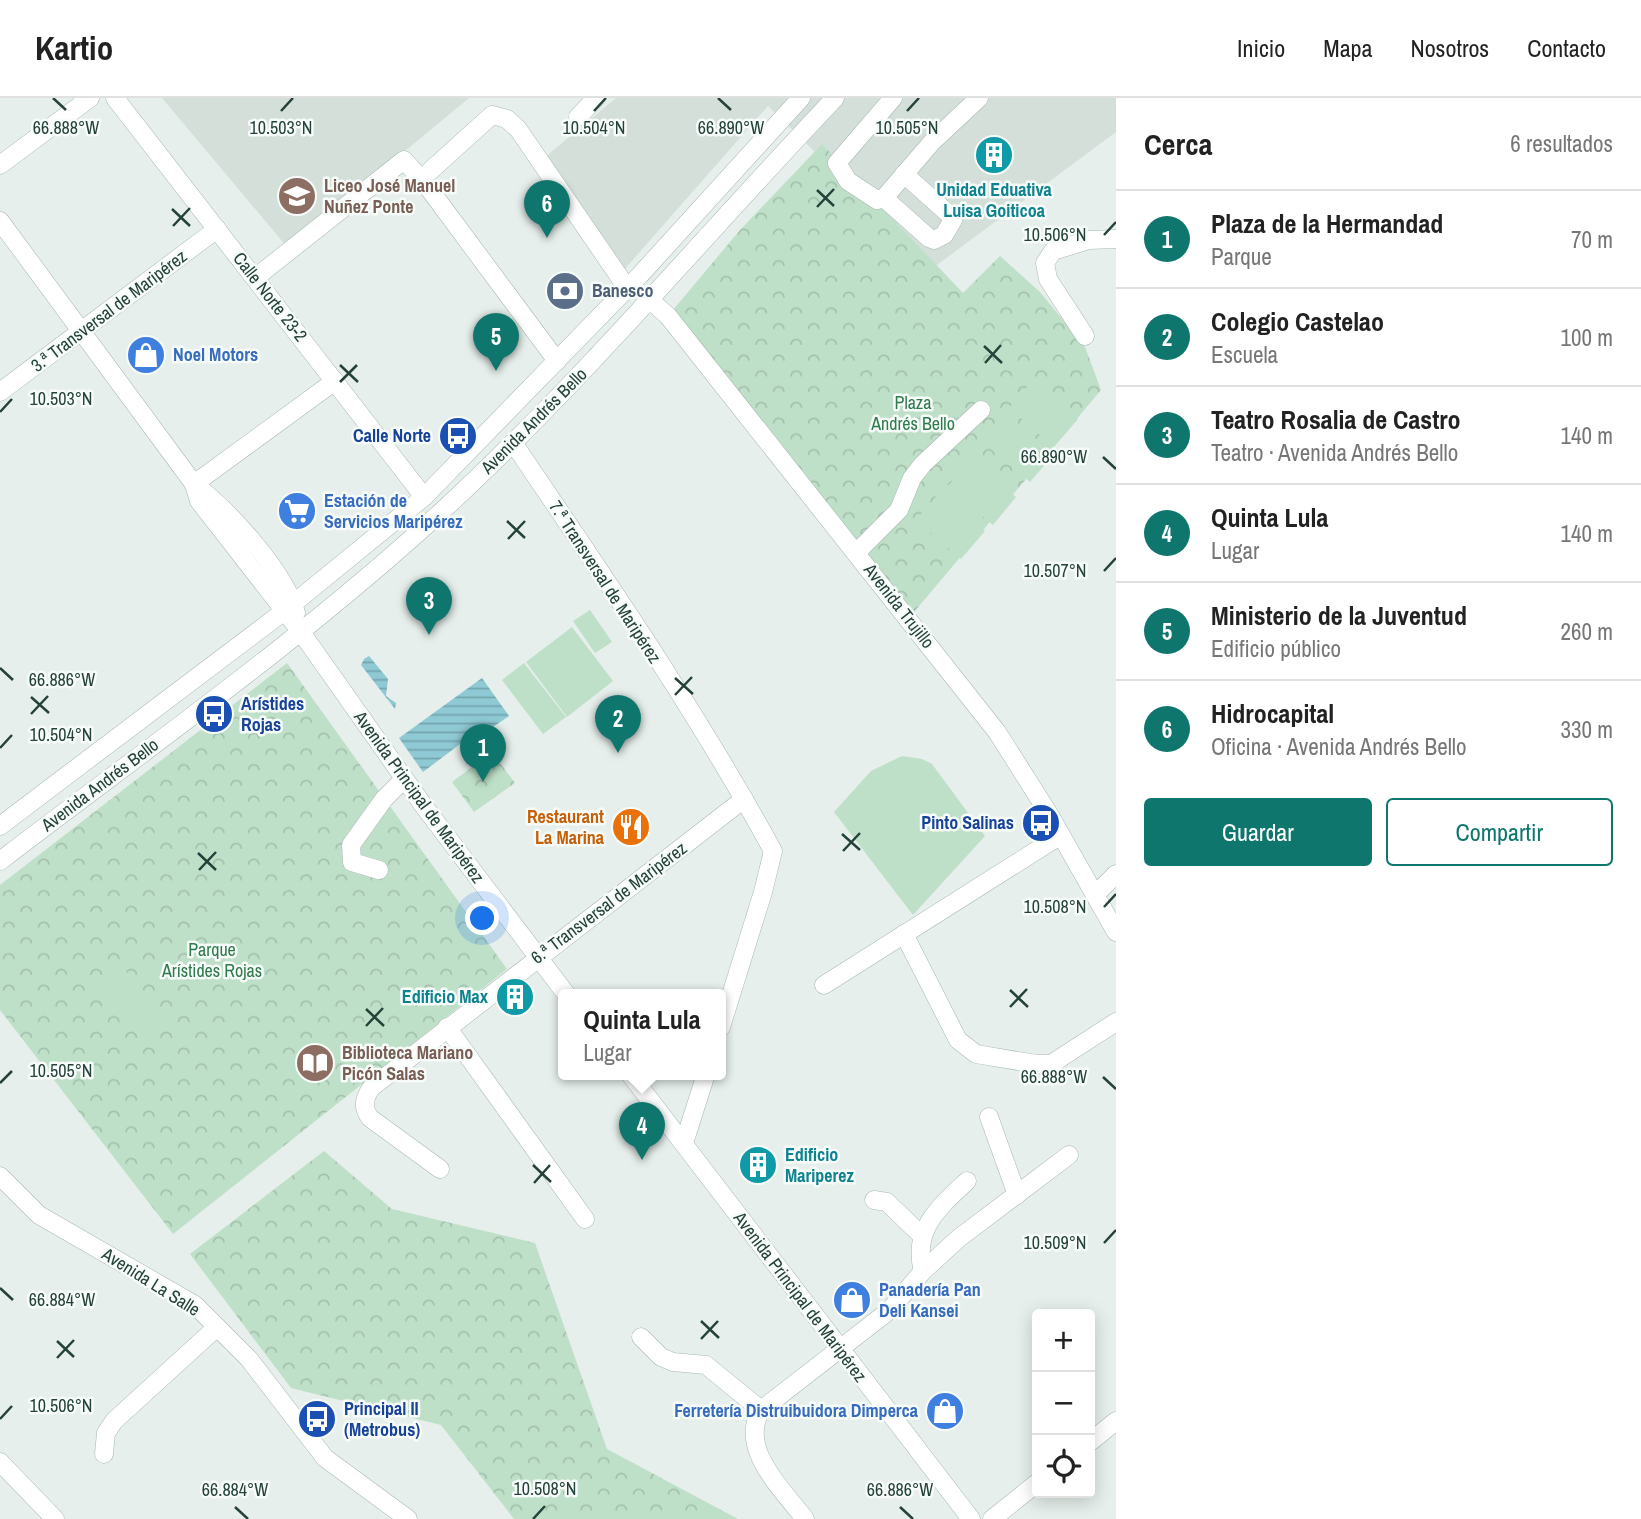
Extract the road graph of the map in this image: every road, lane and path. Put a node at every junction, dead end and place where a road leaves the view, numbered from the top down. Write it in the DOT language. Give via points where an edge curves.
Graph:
graph roads {
  1 [pos="90,98"];
  2 [pos="115,98"];
  3 [pos="596,98"];
  4 [pos="801,98"];
  5 [pos="835,98"];
  6 [pos="893,98"];
  7 [pos="979,98"];
  8 [pos="578,117"];
  9 [pos="0,165"];
  10 [pos="430,171"];
  11 [pos="904,174"];
  12 [pos="884,198"];
  13 [pos="0,221"];
  14 [pos="217,229"];
  15 [pos="1116,239"];
  16 [pos="255,278"];
  17 [pos="627,288"];
  18 [pos="651,301"];
  19 [pos="82,332"];
  20 [pos="1085,336"];
  21 [pos="557,362"];
  22 [pos="335,381"];
  23 [pos="0,392"];
  24 [pos="981,410"];
  25 [pos="513,444"];
  26 [pos="194,484"];
  27 [pos="424,497"];
  28 [pos="857,552"];
  29 [pos="288,607"];
  30 [pos="301,632"];
  31 [pos="404,779"];
  32 [pos="744,799"];
  33 [pos="0,827"];
  34 [pos="1061,835"];
  35 [pos="0,861"];
  36 [pos="379,870"];
  37 [pos="1116,874"];
  38 [pos="1095,895"];
  39 [pos="1116,933"];
  40 [pos="904,934"];
  41 [pos="538,957"];
  42 [pos="824,985"];
  43 [pos="562,989"];
  44 [pos="726,1010"];
  45 [pos="1116,1023"];
  46 [pos="447,1027"];
  47 [pos="635,1080"];
  48 [pos="704,1080"];
  49 [pos="989,1117"];
  50 [pos="684,1143"];
  51 [pos="1069,1156"];
  52 [pos="440,1169"];
  53 [pos="0,1176"];
  54 [pos="967,1181"];
  55 [pos="1017,1195"];
  56 [pos="874,1200"];
  57 [pos="585,1219"];
  58 [pos="921,1236"];
  59 [pos="923,1271"];
  60 [pos="218,1327"];
  61 [pos="641,1337"];
  62 [pos="839,1348"];
  63 [pos="761,1410"];
  64 [pos="1116,1421"];
  65 [pos="1095,1438"];
  66 [pos="104,1454"];
  67 [pos="0,1462"];
  68 [pos="1032,1487"];
  69 [pos="55,1519"];
  70 [pos="408,1519"];
  71 [pos="805,1519"];
  72 [pos="971,1519"];
  73 [pos="992,1519"];
  1 -- 9 [label="street"];
  2 -- 14 [label="street, Calle Norte 23-2"];
  3 -- 8 [label="street"];
  4 -- 17 [label="street, Avenida Andrés Bello"];
  5 -- 18 [label="street, Avenida Andrés Bello"];
  6 -- 12 [label="street" via="837,163 860,191 877,200"];
  7 -- 11 [label="street"];
  10 -- 17 [label="street" via="492,115 507,120"];
  11 -- 12 [label="street"];
  11 -- 12 [label="street" via="951,216 950,228 939,239 929,238"];
  13 -- 19 [label="street, Avenida Principal de Maripérez"];
  14 -- 16 [label="street, Calle Norte 23-2"];
  14 -- 19 [label="street, 3.ª Transversal de Maripérez"];
  15 -- 20 [label="street" via="1089,240 1053,251 1045,263 1048,279"];
  16 -- 21 [label="street" via="404,160"];
  16 -- 22 [label="street, Calle Norte 23-2"];
  17 -- 21 [label="street, Avenida Andrés Bello"];
  18 -- 25 [label="street, Avenida Andrés Bello"];
  18 -- 28 [label="street, Avenida Trujillo" via="668,316"];
  19 -- 23 [label="street, 3.ª Transversal de Maripérez"];
  19 -- 26 [label="street, Avenida Principal de Maripérez"];
  21 -- 27 [label="street, Avenida Andrés Bello"];
  22 -- 26 [label="street"];
  22 -- 27 [label="street, Calle Norte 23-2"];
  24 -- 28 [label="street" via="923,464 899,510"];
  25 -- 30 [label="street, Avenida Andrés Bello"];
  25 -- 32 [label="street, 7.ª Transversal de Maripérez" via="618,597"];
  26 -- 29 [label="street, Avenida Principal de Maripérez" via="223,507 281,582"];
  27 -- 29 [label="street, Avenida Andrés Bello"];
  28 -- 34 [label="street, Avenida Trujillo" via="997,732"];
  29 -- 30 [label="street, Avenida Principal de Maripérez"];
  29 -- 33 [label="street, Avenida Andrés Bello"];
  30 -- 31 [label="street, Avenida Principal de Maripérez"];
  30 -- 35 [label="street, Avenida Andrés Bello"];
  31 -- 36 [label="street" via="376,808 351,845 352,862"];
  31 -- 41 [label="street, Avenida Principal de Maripérez"];
  32 -- 41 [label="street, 6.ª Transversal de Maripérez"];
  32 -- 44 [label="street, 7.ª Transversal de Maripérez" via="773,852"];
  34 -- 38 [label="street, Avenida Trujillo"];
  34 -- 40 [label="street"];
  37 -- 38 [label="street"];
  38 -- 39 [label="street, Avenida Trujillo"];
  40 -- 42 [label="street"];
  40 -- 45 [label="street" via="958,1041 976,1054 1051,1064"];
  41 -- 43 [label="street, Avenida Principal de Maripérez"];
  41 -- 46 [label="street, 6.ª Transversal de Maripérez"];
  46 -- 52 [label="street, 6.ª Transversal de Maripérez" via="371,1088 364,1110 380,1127"];
  46 -- 57 [label="street"];
  47 -- 50 [label="street, Avenida Principal de Maripérez"];
  48 -- 50 [label="street"];
  49 -- 55 [label="street"];
  50 -- 62 [label="street, Avenida Principal de Maripérez"];
  51 -- 55 [label="street"];
  53 -- 60 [label="street, Avenida La Salle" via="39,1215 195,1305"];
  54 -- 58 [label="street"];
  55 -- 59 [label="street"];
  56 -- 58 [label="street" via="887,1202"];
  58 -- 59 [label="street" via="918,1251"];
  59 -- 62 [label="street" via="890,1310"];
  60 -- 66 [label="street" via="114,1421 106,1433"];
  60 -- 70 [label="street, Avenida La Salle" via="249,1359 325,1458"];
  61 -- 63 [label="street" via="661,1357 706,1365"];
  62 -- 63 [label="street"];
  62 -- 72 [label="street, Avenida Principal de Maripérez"];
  63 -- 71 [label="street" via="754,1433 764,1465"];
  64 -- 65 [label="street"];
  67 -- 69 [label="street"];
  68 -- 73 [label="street"];
}
